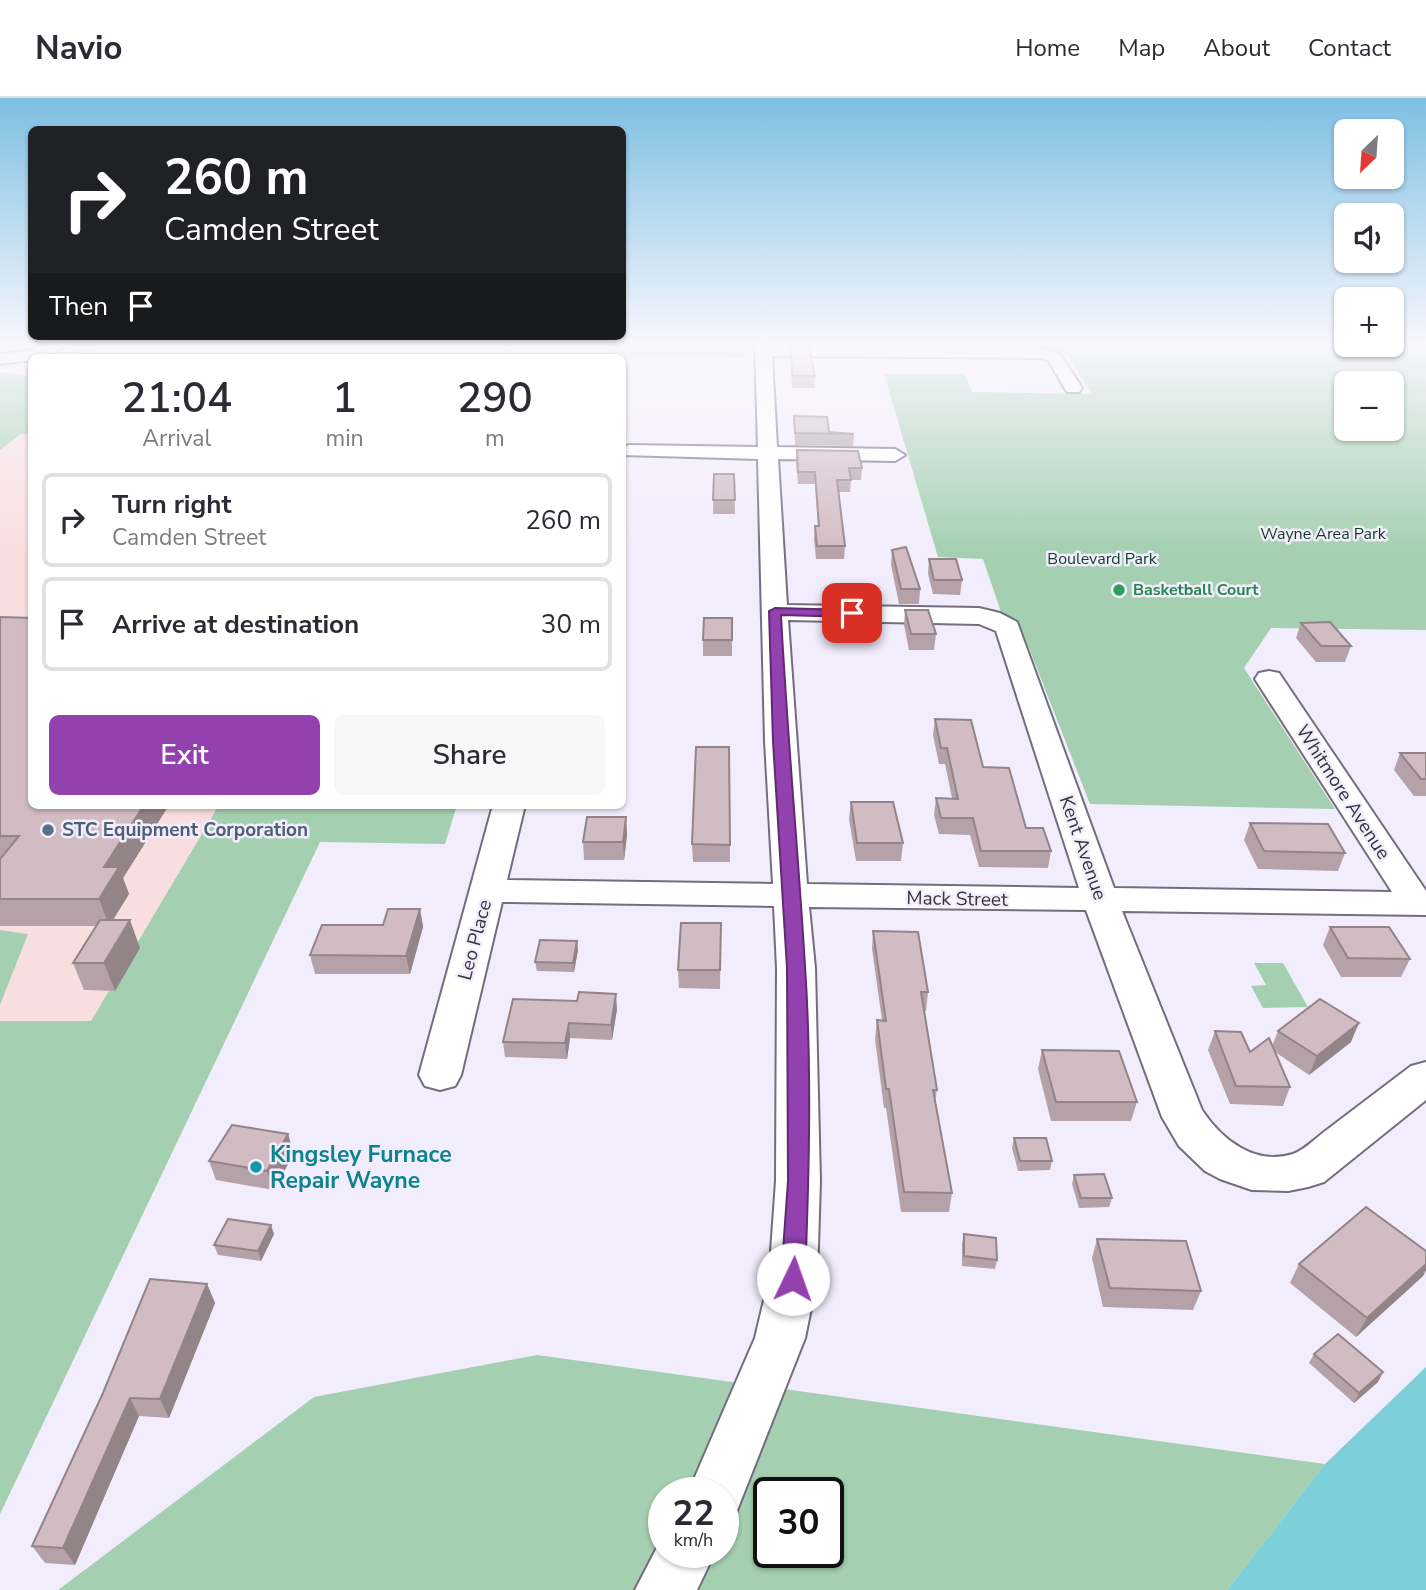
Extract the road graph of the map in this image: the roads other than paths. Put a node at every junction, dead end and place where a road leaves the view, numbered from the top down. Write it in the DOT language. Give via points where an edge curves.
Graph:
graph roads {
  1 [pos="765,414"];
  2 [pos="630,451"];
  3 [pos="767,454"];
  4 [pos="895,455"];
  5 [pos="775,611"];
  6 [pos="1269,679"];
  7 [pos="508,809"];
  8 [pos="487,891"];
  9 [pos="792,896"];
  10 [pos="1101,900"];
  11 [pos="1422,904"];
  12 [pos="440,1075"];
  13 [pos="1426,1077"];
  14 [pos="723,1477"];
  15 [pos="677,1568"];
  16 [pos="665,1590"];
  1 -- 3 [label="street"];
  2 -- 3 [label="street"];
  3 -- 4 [label="street"];
  3 -- 5 [label="street"];
  5 -- 9 [label="street"];
  5 -- 10 [label="street, Kent Avenue" via="990,618 1007,627"];
  6 -- 11 [label="street, Whitmore Avenue"];
  7 -- 8 [label="street, Leo Place"];
  8 -- 9 [label="street, Mack Street"];
  8 -- 12 [label="street, Leo Place"];
  9 -- 10 [label="street, Mack Street"];
  9 -- 14 [label="street" via="798,1181 793,1279 780,1338"];
  10 -- 11 [label="street, Mack Street"];
  10 -- 13 [label="street, Kent Avenue" via="1187,1124 1210,1151 1233,1166 1284,1176 1308,1169"];
  15 -- 16 [label="street"];
}
